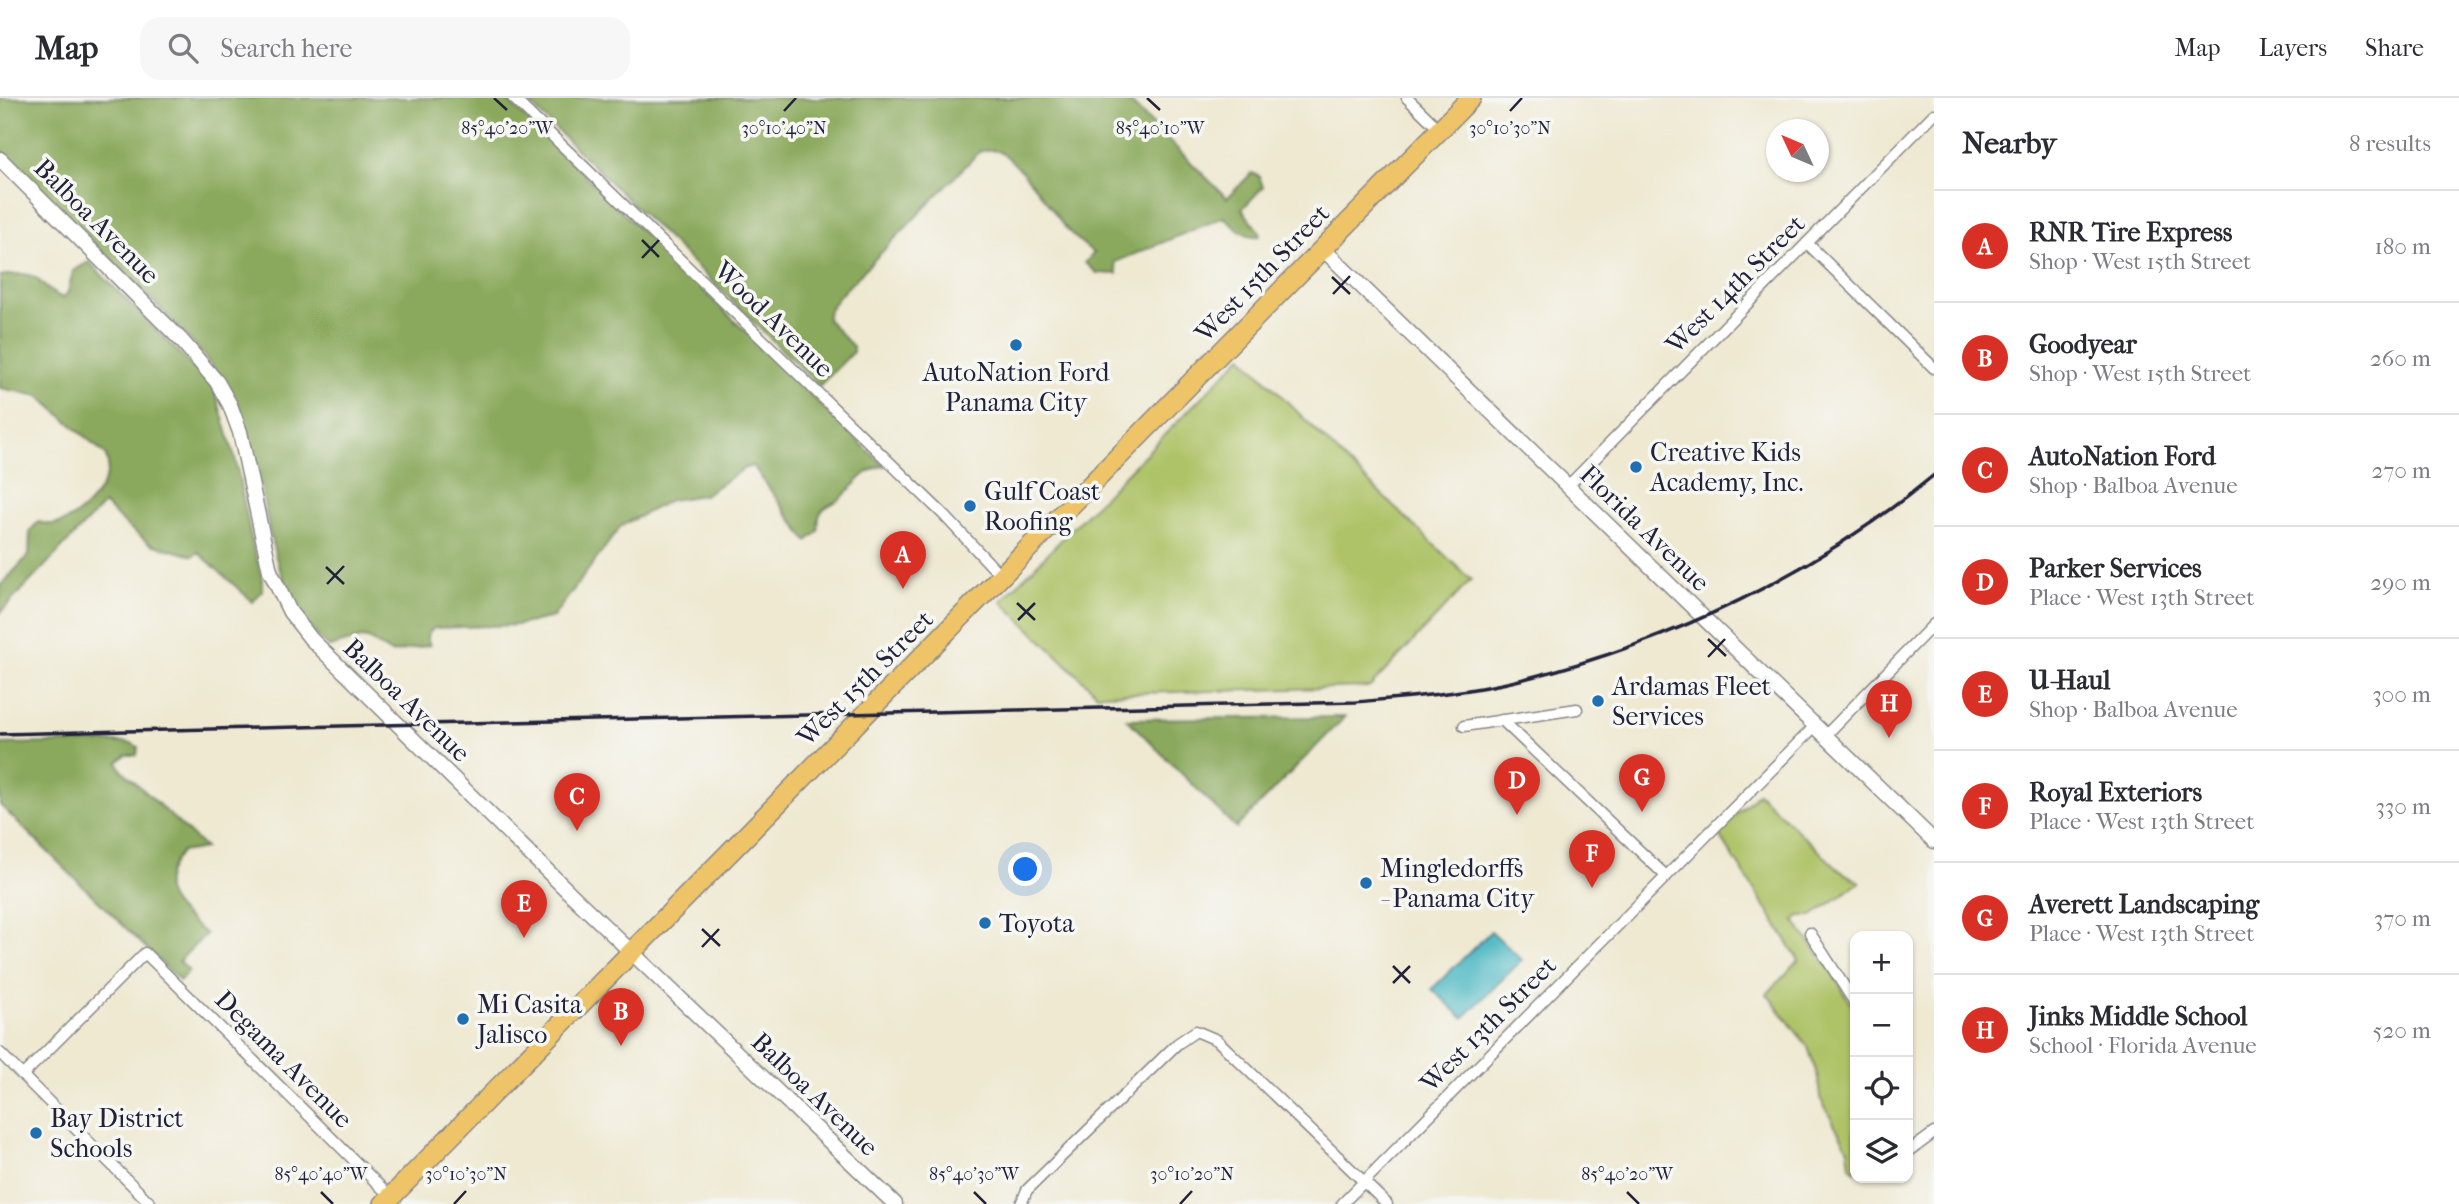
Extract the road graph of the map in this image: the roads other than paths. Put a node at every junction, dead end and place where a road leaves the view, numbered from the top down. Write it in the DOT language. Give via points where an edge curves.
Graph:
graph roads {
  1 [pos="513,98"];
  2 [pos="1407,98"];
  3 [pos="1471,98"];
  4 [pos="1934,114"];
  5 [pos="1440,130"];
  6 [pos="0,159"];
  7 [pos="1807,243"];
  8 [pos="1323,249"];
  9 [pos="1934,368"];
  10 [pos="1567,486"];
  11 [pos="1002,576"];
  12 [pos="1934,624"];
  13 [pos="1577,709"];
  14 [pos="1502,720"];
  15 [pos="1464,726"];
  16 [pos="1820,731"];
  17 [pos="1934,841"];
  18 [pos="1666,876"];
  19 [pos="1810,933"];
  20 [pos="631,952"];
  21 [pos="1850,995"];
  22 [pos="0,1053"];
  23 [pos="23,1075"];
  24 [pos="1934,1133"];
  25 [pos="1913,1148"];
  26 [pos="1364,1182"];
  27 [pos="387,1200"];
  28 [pos="151,1204"];
  29 [pos="895,1204"];
  30 [pos="1021,1204"];
  31 [pos="1342,1204"];
  32 [pos="1387,1204"];
  1 -- 11 [label="street, Wood Avenue"];
  2 -- 5 [label="street"];
  3 -- 5 [label="highway, West 15th Street"];
  4 -- 7 [label="street, West 14th Street"];
  5 -- 8 [label="highway, West 15th Street"];
  6 -- 20 [label="street, Balboa Avenue" via="182,341 220,387 243,444 270,570 304,631"];
  7 -- 9 [label="street"];
  7 -- 10 [label="street, West 14th Street"];
  8 -- 10 [label="street, Florida Avenue"];
  8 -- 11 [label="highway, West 15th Street"];
  10 -- 16 [label="street, Florida Avenue"];
  11 -- 20 [label="highway, West 15th Street"];
  12 -- 16 [label="street, West 13th Street"];
  13 -- 14 [label="street"];
  14 -- 15 [label="street"];
  14 -- 18 [label="street"];
  16 -- 17 [label="street, Florida Avenue"];
  16 -- 18 [label="street, West 13th Street"];
  18 -- 26 [label="street, West 13th Street"];
  19 -- 21 [label="street"];
  20 -- 27 [label="highway, West 15th Street"];
  20 -- 29 [label="street, Balboa Avenue"];
  22 -- 23 [label="street"];
  23 -- 27 [label="street, Degama Avenue" via="145,953"];
  23 -- 28 [label="street"];
  24 -- 25 [label="street"];
  26 -- 30 [label="street" via="1217,1040 1196,1031 1177,1044 1027,1190"];
  26 -- 31 [label="street, West 13th Street"];
  26 -- 32 [label="street"];
}
